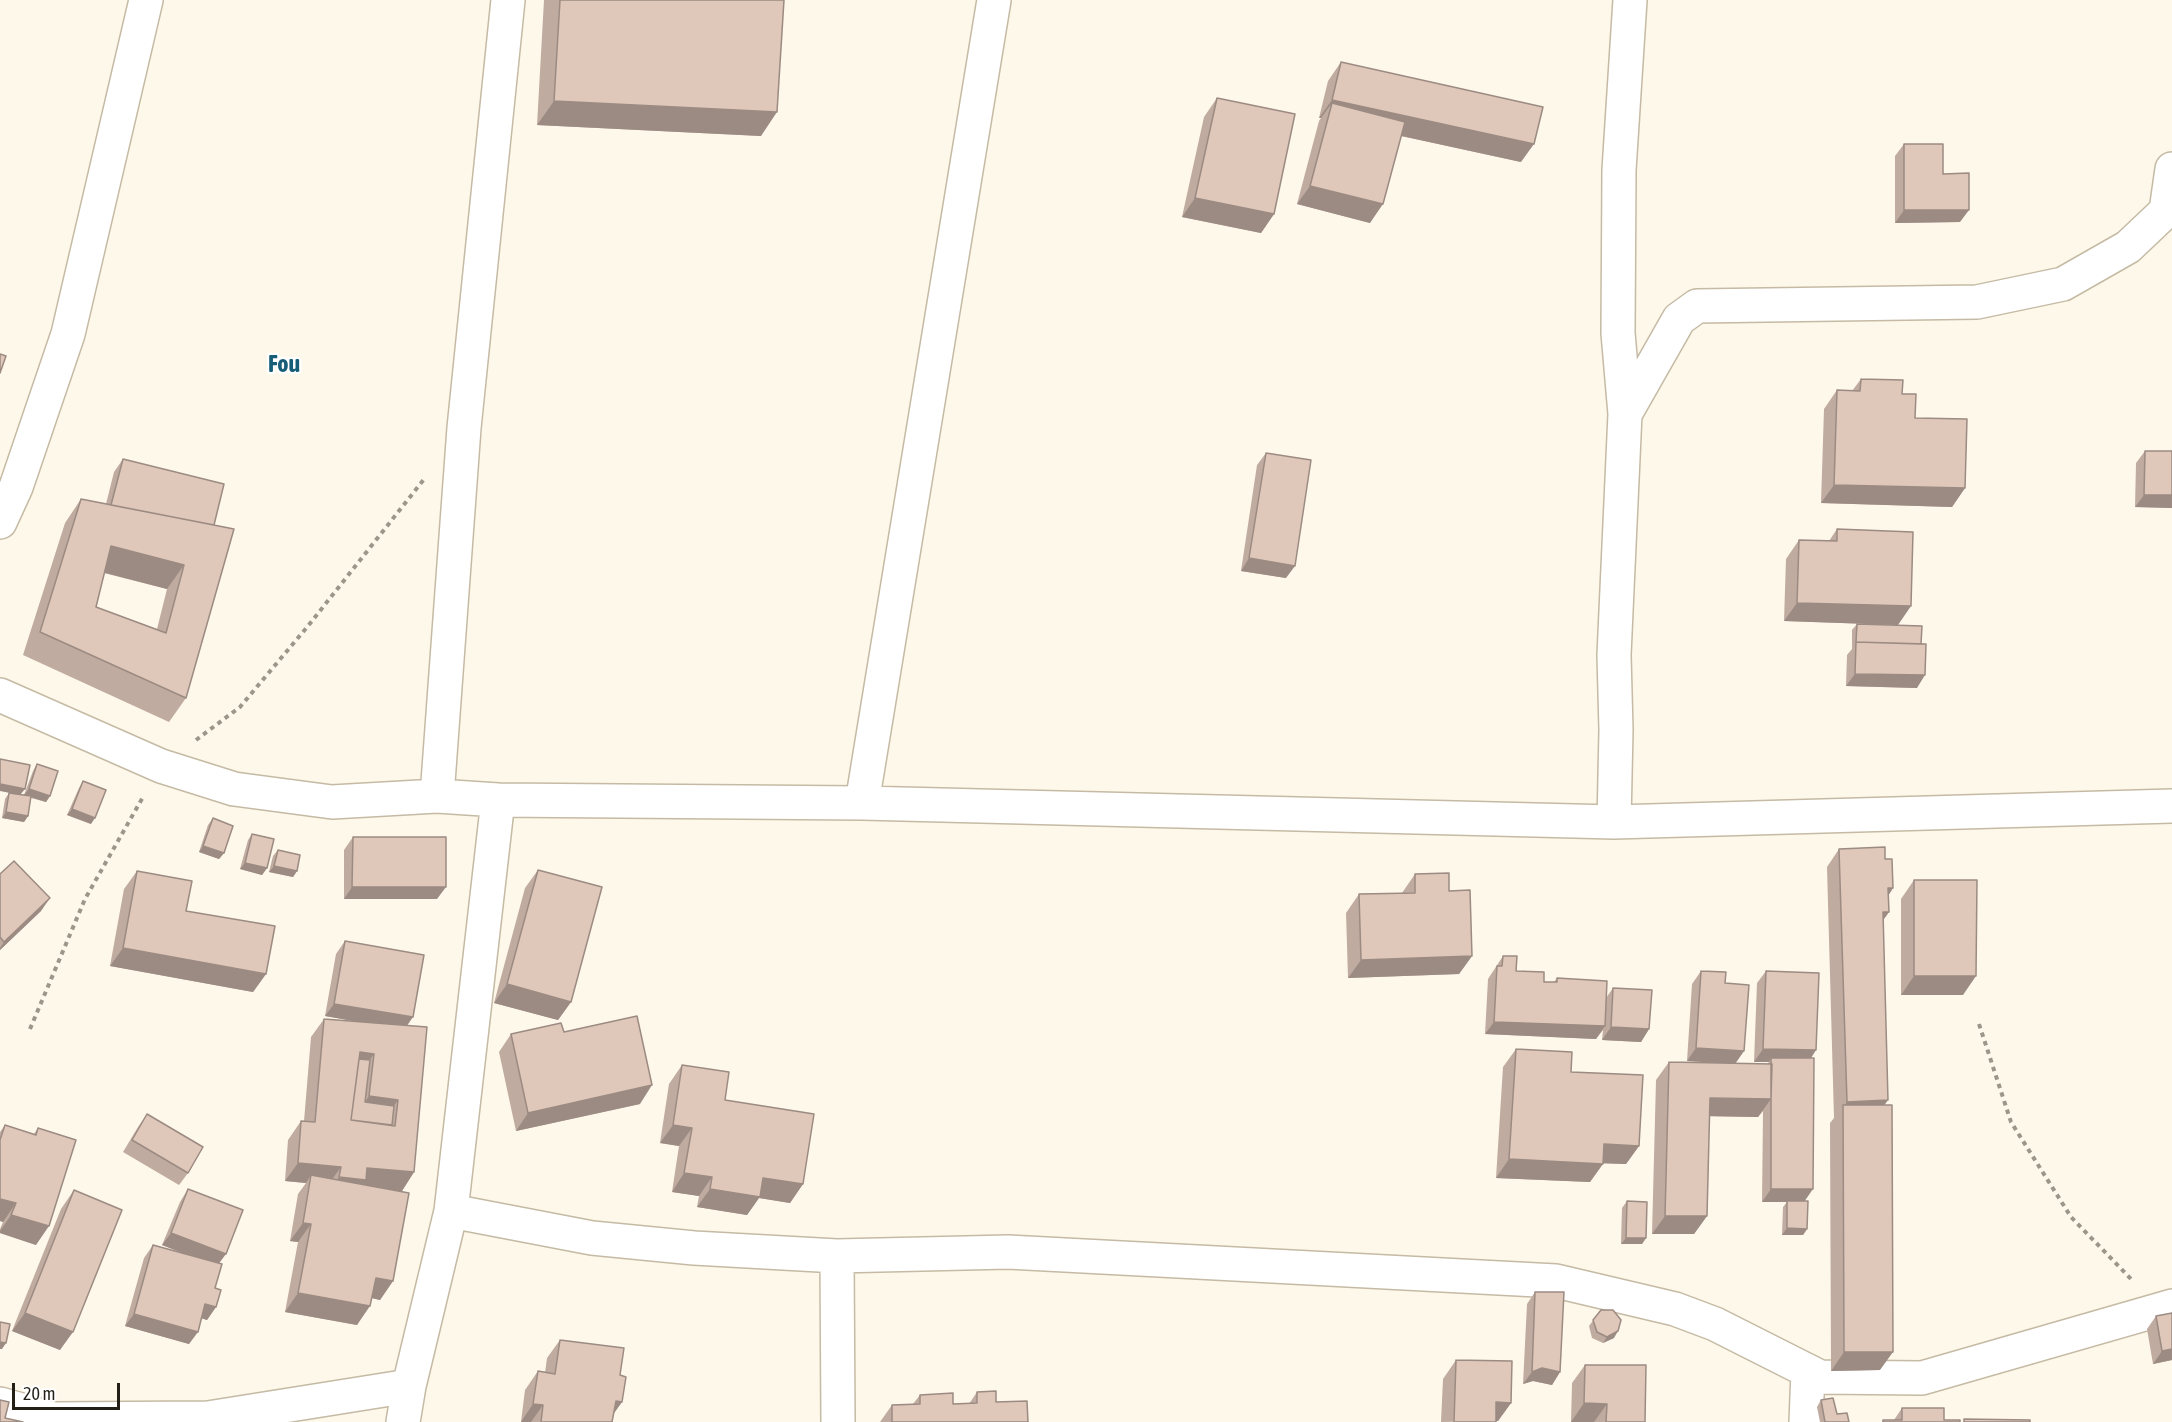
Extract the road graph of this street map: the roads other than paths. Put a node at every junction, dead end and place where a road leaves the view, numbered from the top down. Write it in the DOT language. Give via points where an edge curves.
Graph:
graph roads {
  1 [pos="146,0"];
  2 [pos="508,0"];
  3 [pos="994,0"];
  4 [pos="1630,0"];
  5 [pos="2172,169"];
  6 [pos="1625,414"];
  7 [pos="0,522"];
  8 [pos="0,695"];
  9 [pos="437,796"];
  10 [pos="498,800"];
  11 [pos="862,803"];
  12 [pos="2172,806"];
  13 [pos="1614,822"];
  14 [pos="452,1211"];
  15 [pos="837,1256"];
  16 [pos="2166,1308"];
  17 [pos="1808,1371"];
  18 [pos="409,1386"];
  19 [pos="0,1404"];
  20 [pos="403,1422"];
  21 [pos="838,1422"];
  22 [pos="1806,1422"];
  1 -- 7 [label="street" via="68,334 16,487"];
  2 -- 9 [label="street" via="464,428"];
  3 -- 11 [label="street"];
  4 -- 6 [label="street" via="1619,182 1618,333"];
  5 -- 6 [label="street" via="2166,211 2128,247 2063,284 1977,302 1697,306 1679,319"];
  6 -- 13 [label="street" via="1614,643"];
  8 -- 9 [label="street" via="161,766 234,789 332,802"];
  9 -- 10 [label="street"];
  10 -- 11 [label="street"];
  10 -- 14 [label="street"];
  11 -- 13 [label="street"];
  12 -- 13 [label="street"];
  14 -- 15 [label="street" via="592,1238"];
  14 -- 18 [label="street"];
  15 -- 17 [label="street" via="1008,1252 1556,1281 1675,1309 1715,1324"];
  15 -- 21 [label="street"];
  16 -- 17 [label="street" via="1922,1378 1820,1377"];
  17 -- 22 [label="street"];
  18 -- 19 [label="street" via="208,1418 53,1419"];
  18 -- 20 [label="street"];
}
